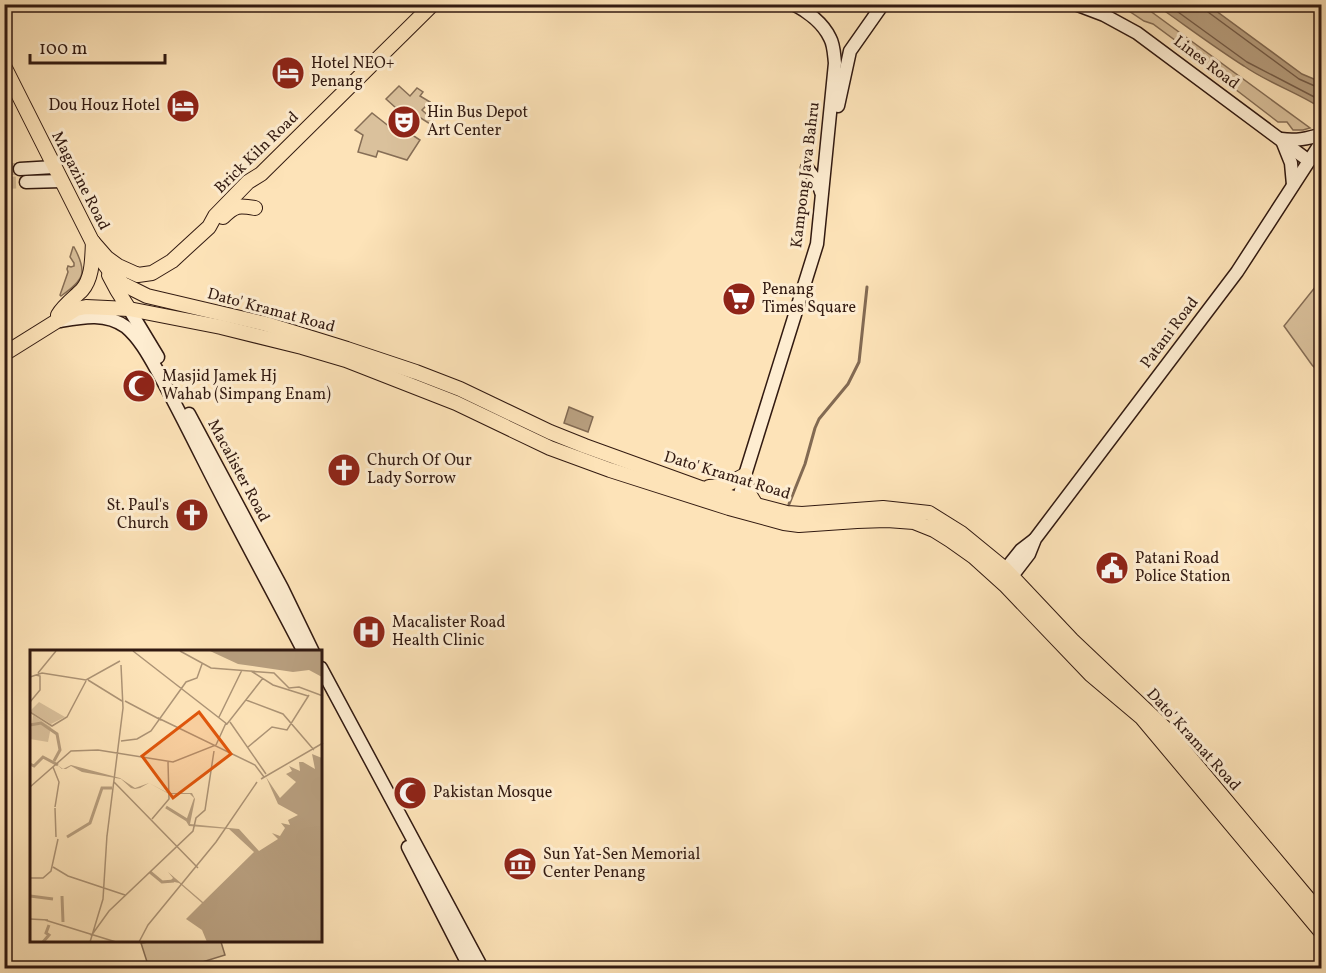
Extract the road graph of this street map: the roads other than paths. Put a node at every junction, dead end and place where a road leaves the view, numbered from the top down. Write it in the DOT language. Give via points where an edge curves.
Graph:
graph roads {
  1 [pos="433,4"];
  2 [pos="793,4"];
  3 [pos="1075,4"];
  4 [pos="876,5"];
  5 [pos="4,66"];
  6 [pos="830,117"];
  7 [pos="1322,134"];
  8 [pos="1280,139"];
  9 [pos="1322,141"];
  10 [pos="1309,161"];
  11 [pos="54,167"];
  12 [pos="807,168"];
  13 [pos="20,169"];
  14 [pos="261,174"];
  15 [pos="62,181"];
  16 [pos="26,182"];
  17 [pos="1293,185"];
  18 [pos="822,194"];
  19 [pos="209,227"];
  20 [pos="93,242"];
  21 [pos="102,262"];
  22 [pos="129,309"];
  23 [pos="55,322"];
  24 [pos="4,354"];
  25 [pos="745,475"];
  26 [pos="701,488"];
  27 [pos="737,505"];
  28 [pos="756,505"];
  29 [pos="1005,577"];
  30 [pos="303,650"];
  31 [pos="312,650"];
  32 [pos="322,670"];
  33 [pos="322,687"];
  34 [pos="1322,915"];
  35 [pos="1322,933"];
  36 [pos="470,969"];
  37 [pos="482,969"];
  1 -- 14 [label="main road, Brick Kiln Road"];
  2 -- 6 [label="main road, Kampong Java Bahru" via="816,19 830,38 835,63"];
  3 -- 8 [label="main road, Lines Road" via="1137,33"];
  4 -- 6 [label="main road" via="850,51 839,104"];
  5 -- 11 [label="main road, Magazine Road"];
  6 -- 18 [label="main road, Kampong Java Bahru"];
  7 -- 8 [label="main road" via="1294,141"];
  8 -- 10 [label="main road, Lines Road"];
  8 -- 17 [label="main road" via="1291,164"];
  9 -- 10 [label="main road, Patani Road"];
  10 -- 17 [label="main road, Patani Road"];
  11 -- 13 [label="main road"];
  11 -- 15 [label="main road, Magazine Road"];
  12 -- 18 [label="main road"];
  14 -- 19 [label="main road, Brick Kiln Road" via="238,192"];
  14 -- 19 [label="main road" via="249,192 255,208 236,207"];
  15 -- 16 [label="main road"];
  15 -- 20 [label="main road, Magazine Road"];
  17 -- 29 [label="main road, Patani Road" via="1237,272 1035,539 1021,550"];
  18 -- 25 [label="main road, Kampong Java Bahru" via="817,244"];
  19 -- 20 [label="main road, Brick Kiln Road" via="172,261 145,274 118,266"];
  20 -- 21 [label="main road, Magazine Road"];
  20 -- 23 [label="main road" via="89,279"];
  21 -- 22 [label="main road, Magazine Road"];
  21 -- 26 [label="main road, Dato' Kramat Road" via="123,284 147,296 266,324 416,372 460,388 550,432"];
  22 -- 23 [label="main road, Dato' Kramat Road" via="87,307"];
  22 -- 27 [label="main road, Dato' Kramat Road" via="302,346 456,403 610,470"];
  22 -- 31 [label="main road, Macalister Road" via="214,460"];
  23 -- 24 [label="main road, Dato' Kramat Road"];
  23 -- 30 [label="main road, Macalister Road" via="95,316 116,322 146,351"];
  25 -- 26 [label="main road" via="724,486"];
  25 -- 27 [label="main road, Kampong Java Bahru"];
  25 -- 28 [label="main road" via="748,492"];
  26 -- 27 [label="main road, Dato' Kramat Road"];
  27 -- 28 [label="main road, Dato' Kramat Road"];
  27 -- 29 [label="main road, Dato' Kramat Road" via="799,525 914,522 934,530"];
  28 -- 29 [label="main road, Dato' Kramat Road" via="802,514 883,508 929,513 961,533"];
  29 -- 34 [label="main road, Dato' Kramat Road" via="1166,729"];
  29 -- 35 [label="main road, Dato' Kramat Road" via="1091,675 1142,718"];
  32 -- 37 [label="main road"];
  33 -- 36 [label="main road"];
}
